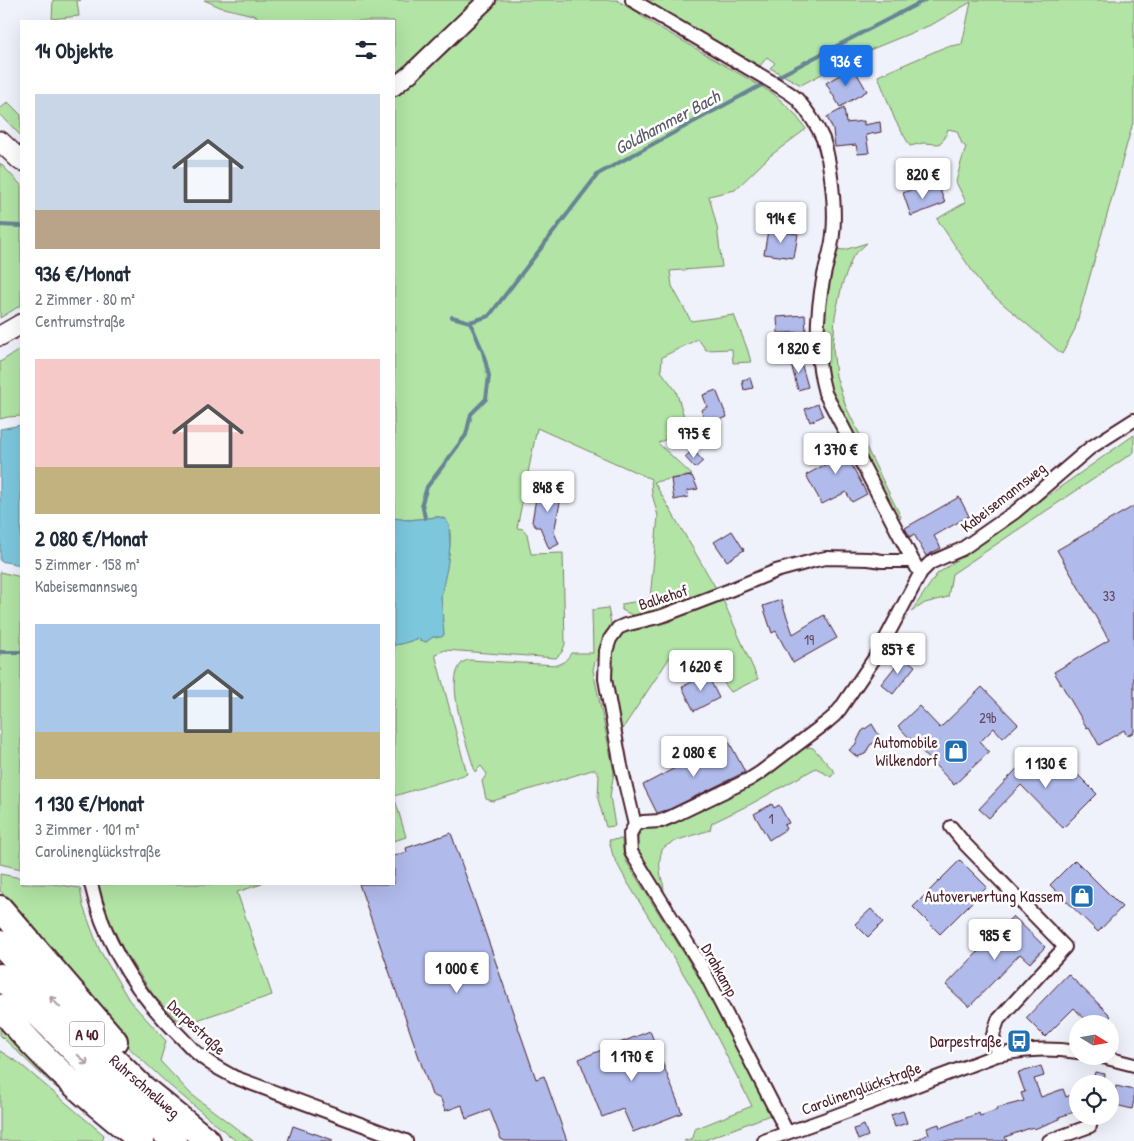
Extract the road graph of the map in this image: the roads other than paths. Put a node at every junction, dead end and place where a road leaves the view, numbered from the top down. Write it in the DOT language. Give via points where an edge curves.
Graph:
graph roads {
  1 [pos="488,0"];
  2 [pos="632,0"];
  3 [pos="395,86"];
  4 [pos="0,140"];
  5 [pos="20,160"];
  6 [pos="20,325"];
  7 [pos="0,336"];
  8 [pos="1134,420"];
  9 [pos="913,561"];
  10 [pos="921,572"];
  11 [pos="635,825"];
  12 [pos="951,827"];
  13 [pos="91,885"];
  14 [pos="0,908"];
  15 [pos="0,944"];
  16 [pos="0,976"];
  17 [pos="0,1007"];
  18 [pos="9,1023"];
  19 [pos="1069,1051"];
  20 [pos="997,1055"];
  21 [pos="1119,1061"];
  22 [pos="1134,1065"];
  23 [pos="181,1118"];
  24 [pos="1090,1126"];
  25 [pos="787,1132"];
  26 [pos="142,1141"];
  27 [pos="174,1141"];
  28 [pos="208,1141"];
  29 [pos="406,1141"];
  30 [pos="764,1141"];
  31 [pos="1049,1141"];
  1 -- 3 [label="street"];
  2 -- 9 [label="street" via="777,85 797,99 815,123 823,140 833,195 833,234 818,320 820,377 825,393"];
  4 -- 5 [label="main road"];
  6 -- 7 [label="main road"];
  8 -- 10 [label="street, Kabeisemannsweg" via="1090,448 1015,512 962,549 930,563"];
  9 -- 10 [label="street"];
  9 -- 11 [label="street, Balkehof" via="816,560 776,571 662,616 618,628 606,651 605,679"];
  10 -- 11 [label="street, Kabeisemannsweg" via="878,653 834,716 761,772 673,816"];
  11 -- 25 [label="street, Drahkamp" via="630,834 632,852 702,967"];
  12 -- 20 [label="street" via="1065,947 998,1020 993,1035"];
  13 -- 29 [label="street, Darpestraße" via="98,911 127,973 154,1010 204,1059 241,1080"];
  14 -- 23 [label="highway" via="154,1082"];
  23 -- 15 [label="highway, Ruhrschnellweg / A 40, one-way" via="135,1080"];
  16 -- 27 [label="highway, Ruhrschnellweg / A 40, one-way" via="101,1078"];
  17 -- 18 [label="highway"];
  18 -- 26 [label="highway" via="71,1082"];
  19 -- 20 [label="street, Carolinenglückstraße" via="1027,1049"];
  20 -- 25 [label="street, Carolinenglückstraße"];
  21 -- 22 [label="street"];
  23 -- 28 [label="highway, Ruhrschnellweg / A 40"];
  24 -- 31 [label="street"];
  25 -- 30 [label="street, Carolinenglückstraße"];
}
